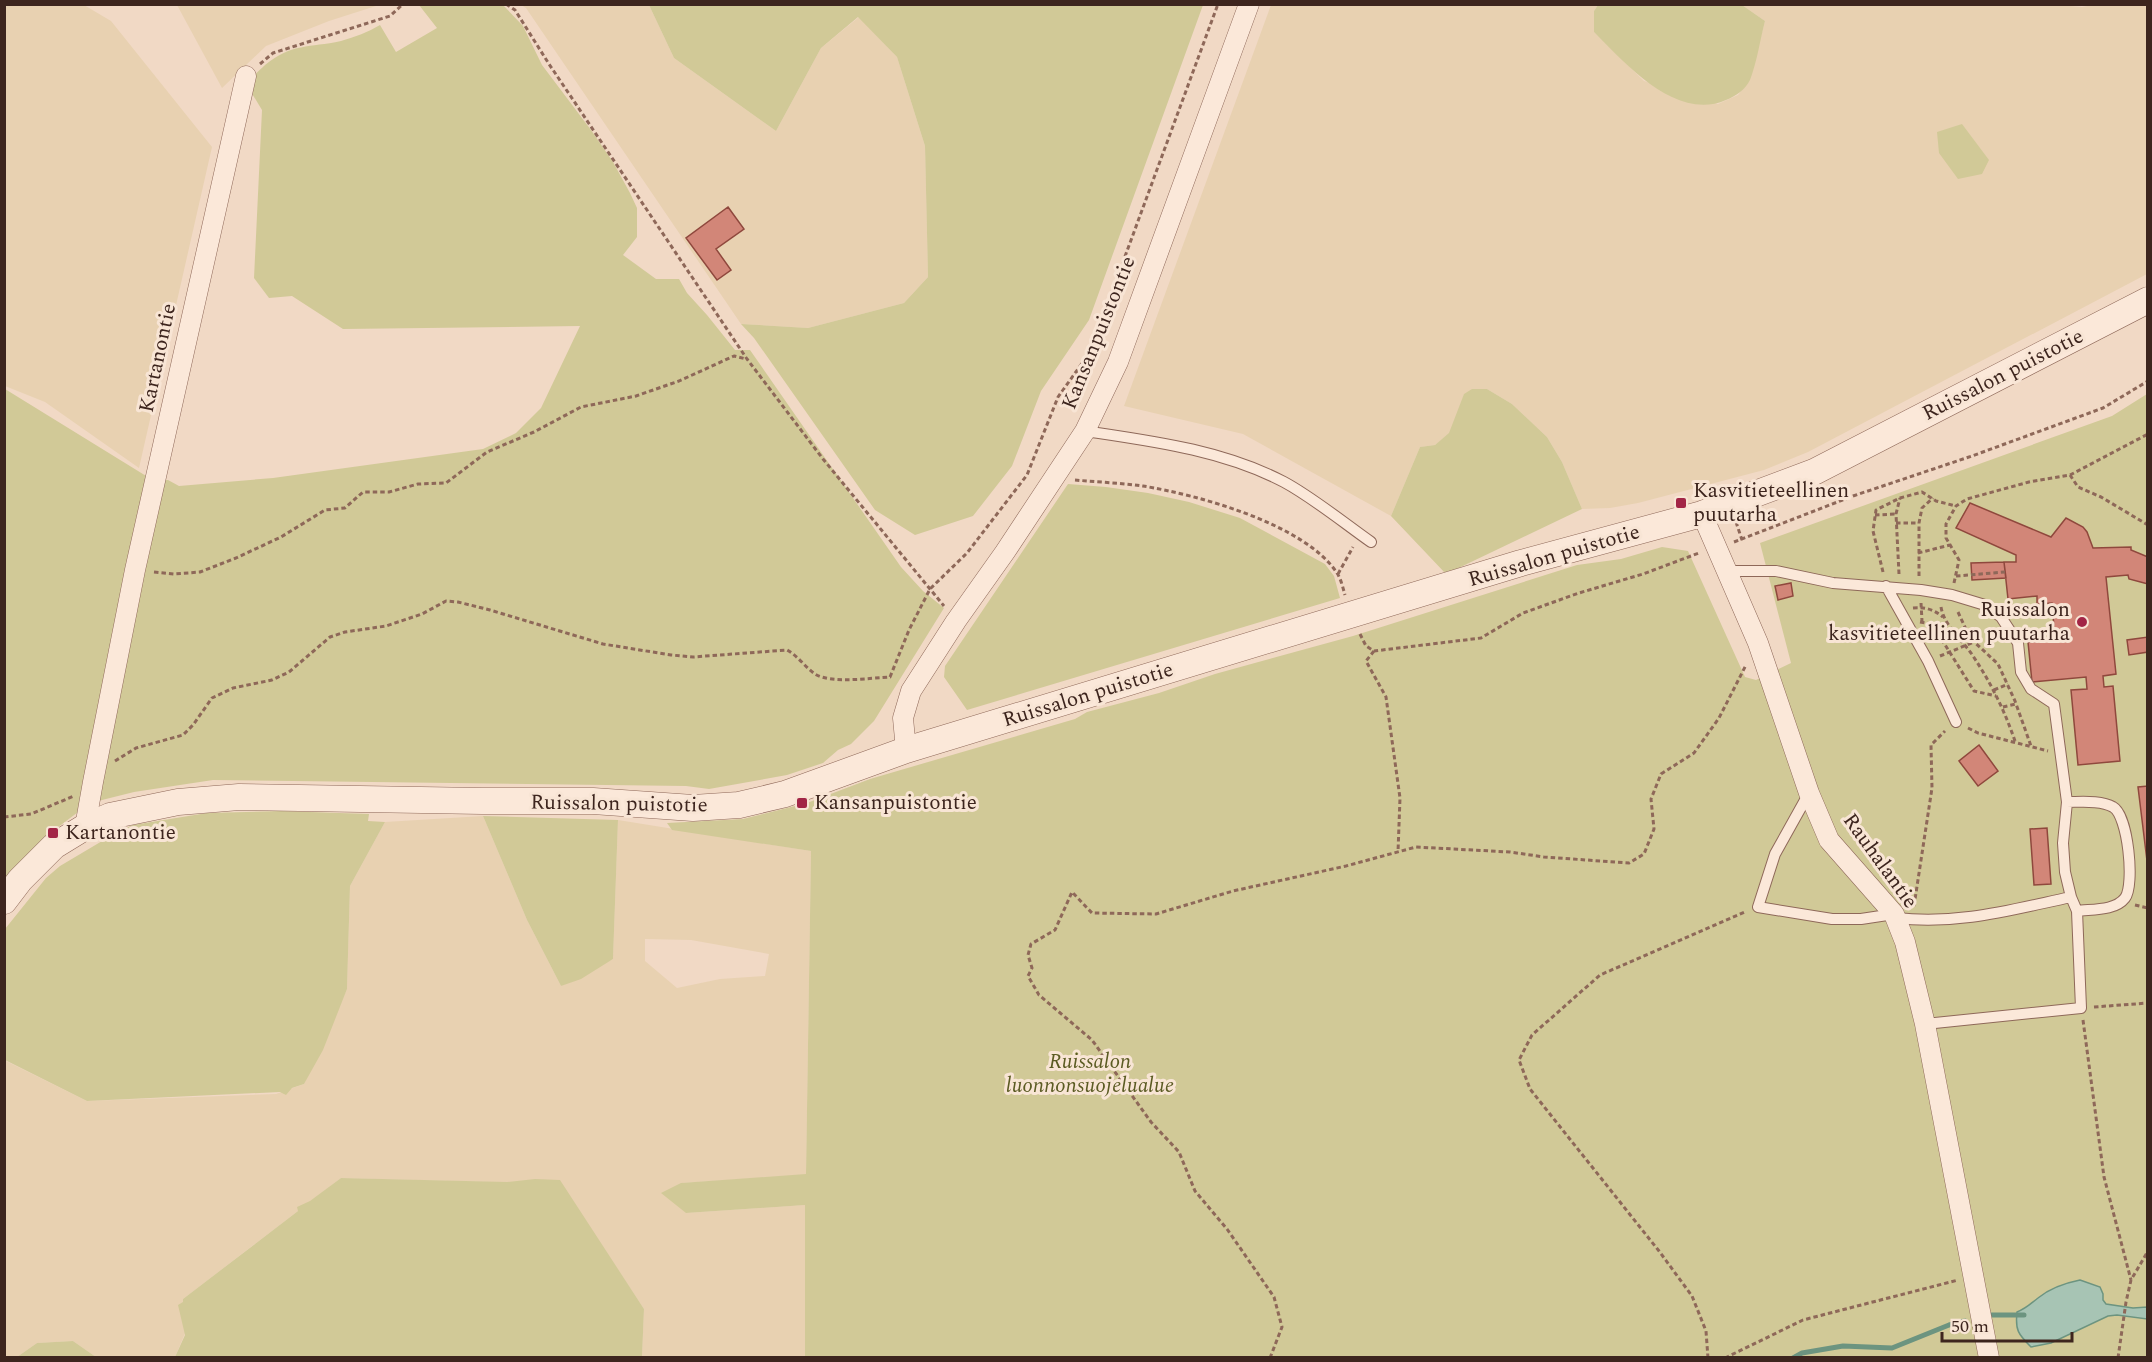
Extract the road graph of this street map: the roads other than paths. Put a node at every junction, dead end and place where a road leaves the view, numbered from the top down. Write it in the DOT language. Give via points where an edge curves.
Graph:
graph roads {
  1 [pos="1249,4"];
  2 [pos="246,76"];
  3 [pos="2148,300"];
  4 [pos="1085,431"];
  5 [pos="1702,514"];
  6 [pos="1371,542"];
  7 [pos="1728,571"];
  8 [pos="1886,586"];
  9 [pos="1956,722"];
  10 [pos="906,750"];
  11 [pos="1809,793"];
  12 [pos="2067,802"];
  13 [pos="85,827"];
  14 [pos="2071,897"];
  15 [pos="4,901"];
  16 [pos="2077,910"];
  17 [pos="1901,916"];
  18 [pos="1924,1024"];
  19 [pos="1989,1358"];
  1 -- 4 [label="street, Kansanpuistontie" via="1118,362"];
  2 -- 13 [label="street, Kartanontie" via="135,570"];
  3 -- 5 [label="street, Ruissalon puistotie" via="1814,472"];
  4 -- 6 [label="lane" via="1152,441 1238,462 1285,483"];
  4 -- 10 [label="street, Kansanpuistontie" via="912,691 903,718"];
  5 -- 7 [label="street, Rauhalantie"];
  5 -- 10 [label="street, Ruissalon puistotie" via="1510,567"];
  7 -- 8 [label="lane" via="1776,571 1833,583"];
  7 -- 11 [label="street, Rauhalantie" via="1758,643"];
  8 -- 9 [label="lane" via="1928,661"];
  8 -- 12 [label="lane" via="1952,595 1985,605 2008,626 2018,643 2021,672 2031,689 2054,704"];
  10 -- 13 [label="street, Ruissalon puistotie" via="785,794 739,805 693,808 593,801 239,797 137,809"];
  11 -- 17 [label="street, Rauhalantie" via="1829,840"];
  11 -- 17 [label="lane" via="1775,854 1758,907 1832,920"];
  12 -- 14 [label="lane" via="2063,843"];
  12 -- 16 [label="lane" via="2093,802 2113,807 2121,814 2129,862 2126,897 2111,907"];
  13 -- 15 [label="street, Ruissalon puistotie" via="54,846"];
  14 -- 16 [label="lane"];
  14 -- 17 [label="lane" via="1986,916 1929,921"];
  16 -- 18 [label="lane" via="2081,1008"];
  17 -- 18 [label="street, Rauhalantie"];
  18 -- 19 [label="street, Rauhalantie"];
}
